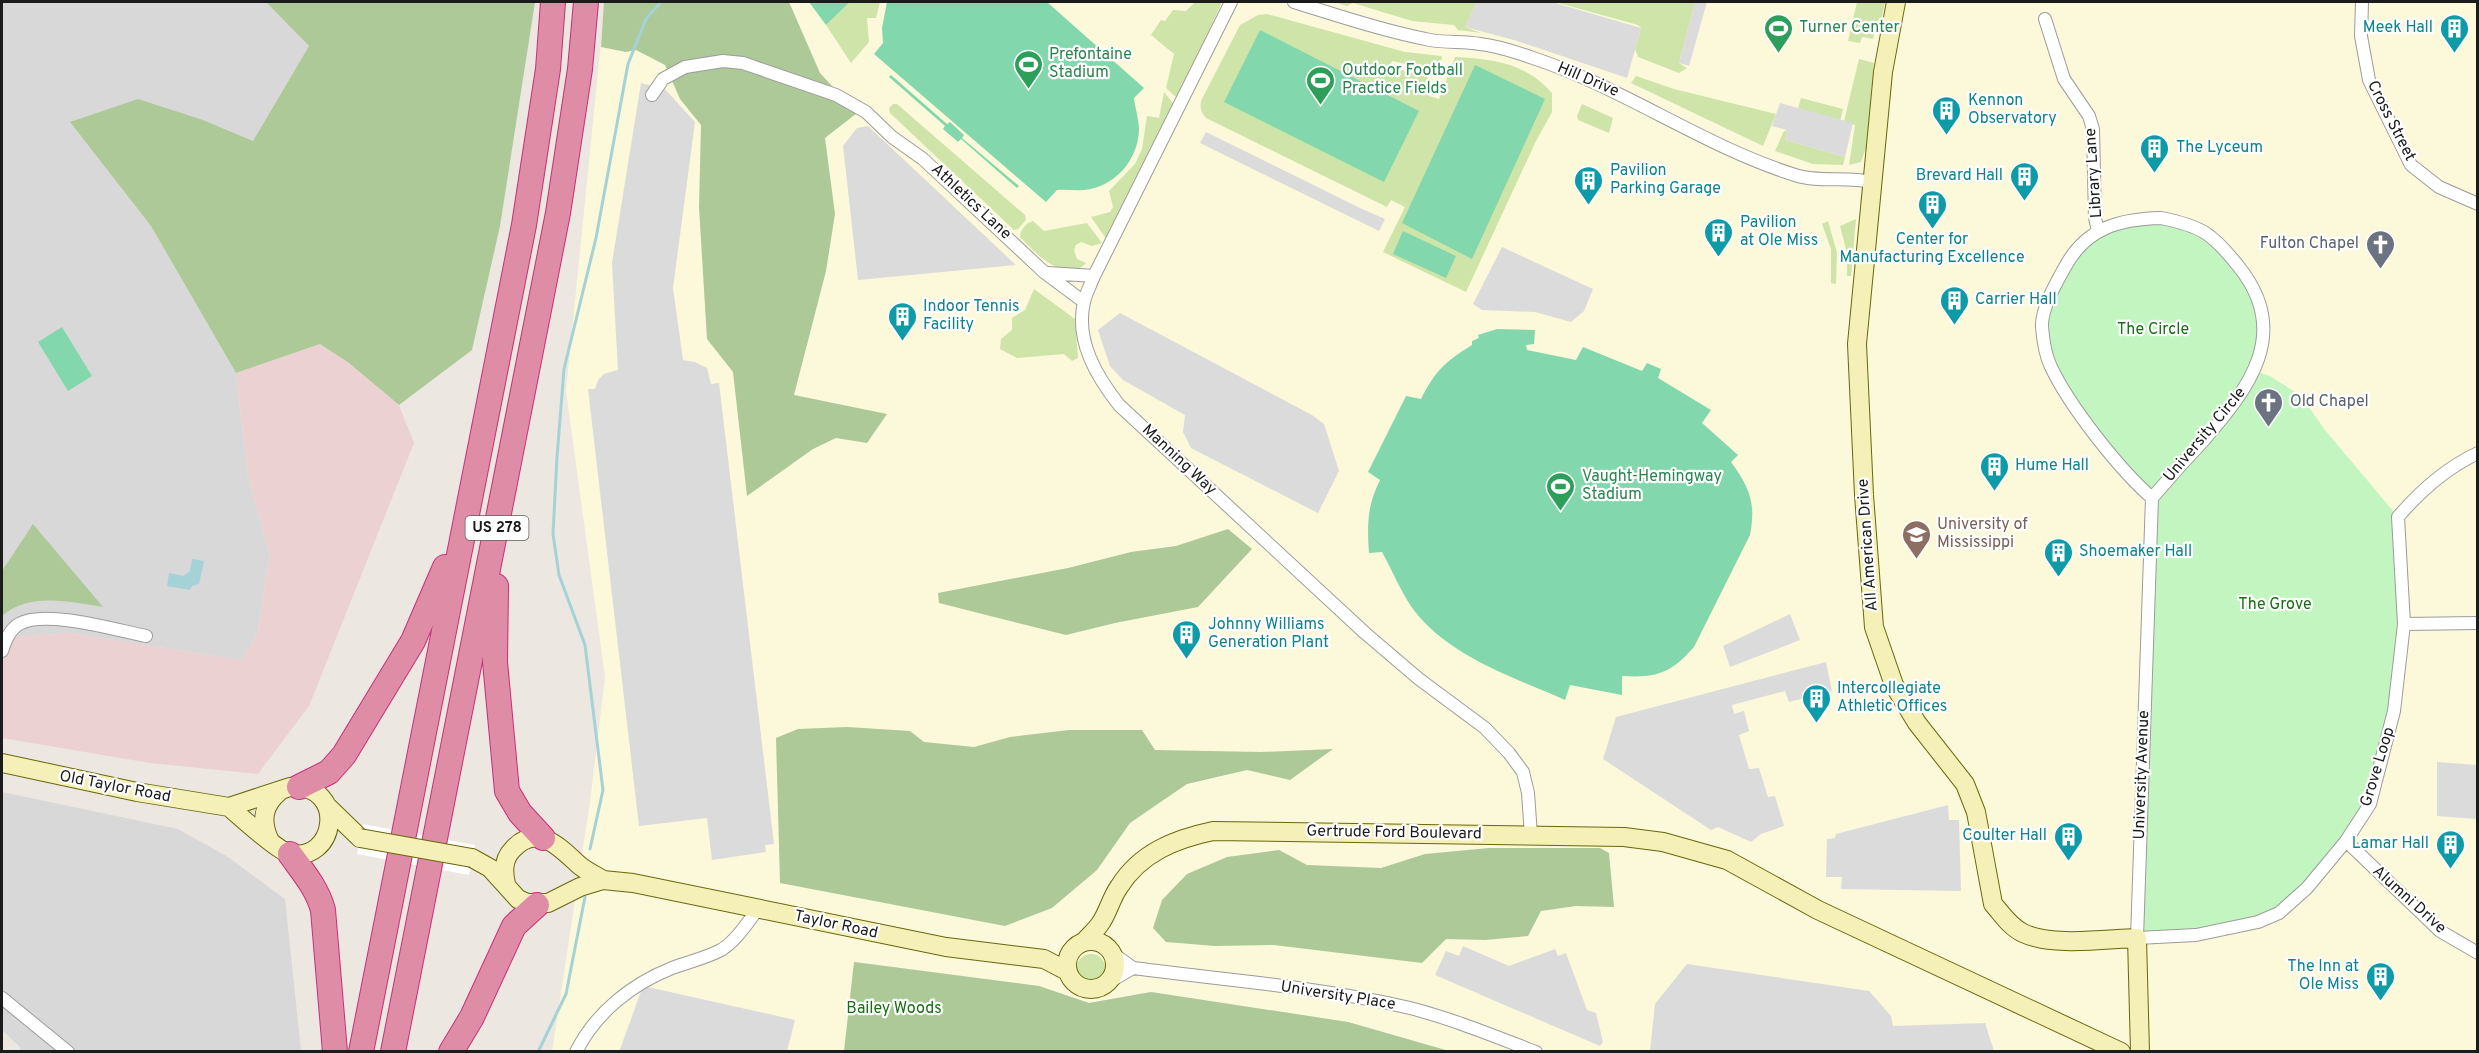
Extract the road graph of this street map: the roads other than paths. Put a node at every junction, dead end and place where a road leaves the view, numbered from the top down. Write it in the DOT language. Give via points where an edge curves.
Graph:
graph roads {
  1 [pos="553,2"];
  2 [pos="586,2"];
  3 [pos="1231,2"];
  4 [pos="1294,2"];
  5 [pos="1896,2"];
  6 [pos="2362,2"];
  7 [pos="2045,19"];
  8 [pos="652,94"];
  9 [pos="1872,182"];
  10 [pos="2478,204"];
  11 [pos="2098,231"];
  12 [pos="1045,273"];
  13 [pos="1094,276"];
  14 [pos="1084,302"];
  15 [pos="2478,453"];
  16 [pos="473,486"];
  17 [pos="2152,498"];
  18 [pos="500,511"];
  19 [pos="2478,623"];
  20 [pos="2404,624"];
  21 [pos="146,636"];
  22 [pos="2,651"];
  23 [pos="2,764"];
  24 [pos="290,789"];
  25 [pos="229,807"];
  26 [pos="328,807"];
  27 [pos="1531,835"];
  28 [pos="360,838"];
  29 [pos="543,838"];
  30 [pos="269,839"];
  31 [pos="2346,841"];
  32 [pos="321,844"];
  33 [pos="512,850"];
  34 [pos="564,851"];
  35 [pos="290,854"];
  36 [pos="472,858"];
  37 [pos="603,880"];
  38 [pos="506,884"];
  39 [pos="547,902"];
  40 [pos="758,909"];
  41 [pos="1100,924"];
  42 [pos="2137,938"];
  43 [pos="1079,945"];
  44 [pos="1108,949"];
  45 [pos="2478,952"];
  46 [pos="1044,959"];
  47 [pos="1133,968"];
  48 [pos="1067,971"];
  49 [pos="1109,982"];
  50 [pos="2,998"];
  51 [pos="68,1052"];
  52 [pos="335,1052"];
  53 [pos="361,1052"];
  54 [pos="393,1052"];
  55 [pos="451,1052"];
  56 [pos="576,1052"];
  57 [pos="1536,1052"];
  58 [pos="2121,1052"];
  59 [pos="2140,1052"];
  1 -- 16 [label="highway, US 278" via="548,69 524,225"];
  2 -- 18 [label="highway, US 278" via="558,213"];
  3 -- 13 [label="street, Manning Way"];
  4 -- 9 [label="street, Hill Drive" via="1384,30 1512,51 1600,86 1777,169 1798,176"];
  5 -- 9 [label="street, All American Drive" via="1883,72"];
  6 -- 10 [label="street, Cross Street" via="2361,36 2368,80 2411,165 2439,188"];
  7 -- 11 [label="street, Library Lane" via="2064,79 2089,116 2093,129"];
  8 -- 12 [label="street, Athletics Lane" via="663,79 685,67 723,61 743,63 836,95 866,112 934,168"];
  9 -- 42 [label="street, All American Drive" via="1857,375 1871,595 1879,644 1894,685 1917,723 1965,784 1976,812 1993,904 2012,926 2024,934 2052,940"];
  11 -- 17 [label="street, University Circle" via="2069,260 2051,293 2042,326 2045,343 2050,365 2065,392 2132,480"];
  11 -- 17 [label="street, University Circle" via="2130,219 2155,218 2199,227 2241,269 2260,304 2261,353 2247,387"];
  12 -- 13 [label="street"];
  12 -- 14 [label="street, Athletics Lane"];
  13 -- 14 [label="street, Manning Way"];
  14 -- 27 [label="street, Manning Way" via="1084,341 1101,383 1119,405 1365,633 1485,728 1509,753 1523,772"];
  15 -- 20 [label="street, Grove Loop" via="2447,469 2398,517"];
  16 -- 24 [label="highway" via="438,588 413,641 344,755 329,772"];
  16 -- 53 [label="highway, US 278"];
  17 -- 42 [label="street, University Avenue"];
  18 -- 29 [label="highway" via="495,662 507,791 520,813"];
  18 -- 54 [label="highway, US 278"];
  19 -- 20 [label="street"];
  20 -- 31 [label="street, Grove Loop" via="2394,711 2381,767 2370,804"];
  21 -- 22 [label="street" via="45,618 18,625"];
  23 -- 25 [label="street, Old Taylor Road"];
  24 -- 25 [label="street, Old Taylor Road"];
  24 -- 26 [label="street" via="316,793"];
  24 -- 30 [label="street" via="272,798 266,807 264,829"];
  25 -- 30 [label="street, Old Taylor Road"];
  26 -- 28 [label="street"];
  26 -- 32 [label="street" via="330,827"];
  27 -- 41 [label="street, Gertrude Ford Boulevard" via="1213,831 1164,845 1137,865 1119,886"];
  27 -- 58 [label="street, Gertrude Ford Boulevard" via="1624,837 1663,842 1727,860 1818,910"];
  28 -- 32 [label="street"];
  28 -- 36 [label="street, bridge"];
  29 -- 33 [label="street" via="520,842"];
  29 -- 34 [label="street"];
  30 -- 35 [label="street, Old Taylor Road"];
  31 -- 42 [label="street, Grove Loop" via="2307,888 2279,913 2258,922 2196,935"];
  31 -- 45 [label="street, Alumni Drive" via="2440,931"];
  32 -- 35 [label="street" via="304,854"];
  33 -- 36 [label="street"];
  33 -- 38 [label="street" via="504,866"];
  34 -- 37 [label="street"];
  34 -- 39 [label="street" via="569,861 569,882"];
  35 -- 52 [label="highway" via="320,897 323,910"];
  36 -- 38 [label="street"];
  37 -- 39 [label="street"];
  37 -- 40 [label="street, Taylor Road"];
  38 -- 39 [label="street" via="518,899"];
  39 -- 55 [label="highway" via="514,926"];
  40 -- 46 [label="street, Taylor Road" via="946,947"];
  40 -- 56 [label="street" via="721,950 653,976 629,990 589,1029"];
  41 -- 43 [label="street, Gertrude Ford Boulevard"];
  41 -- 44 [label="street"];
  42 -- 59 [label="street, University Avenue"];
  43 -- 44 [label="street" via="1090,941"];
  43 -- 46 [label="street"];
  43 -- 48 [label="street" via="1067,963"];
  44 -- 47 [label="street, University Place"];
  44 -- 49 [label="street" via="1115,968"];
  46 -- 48 [label="street, Taylor Road"];
  47 -- 49 [label="street"];
  47 -- 57 [label="street, University Place" via="1294,988 1411,1008"];
  48 -- 49 [label="street" via="1082,988 1096,989"];
  50 -- 51 [label="street"];
}
